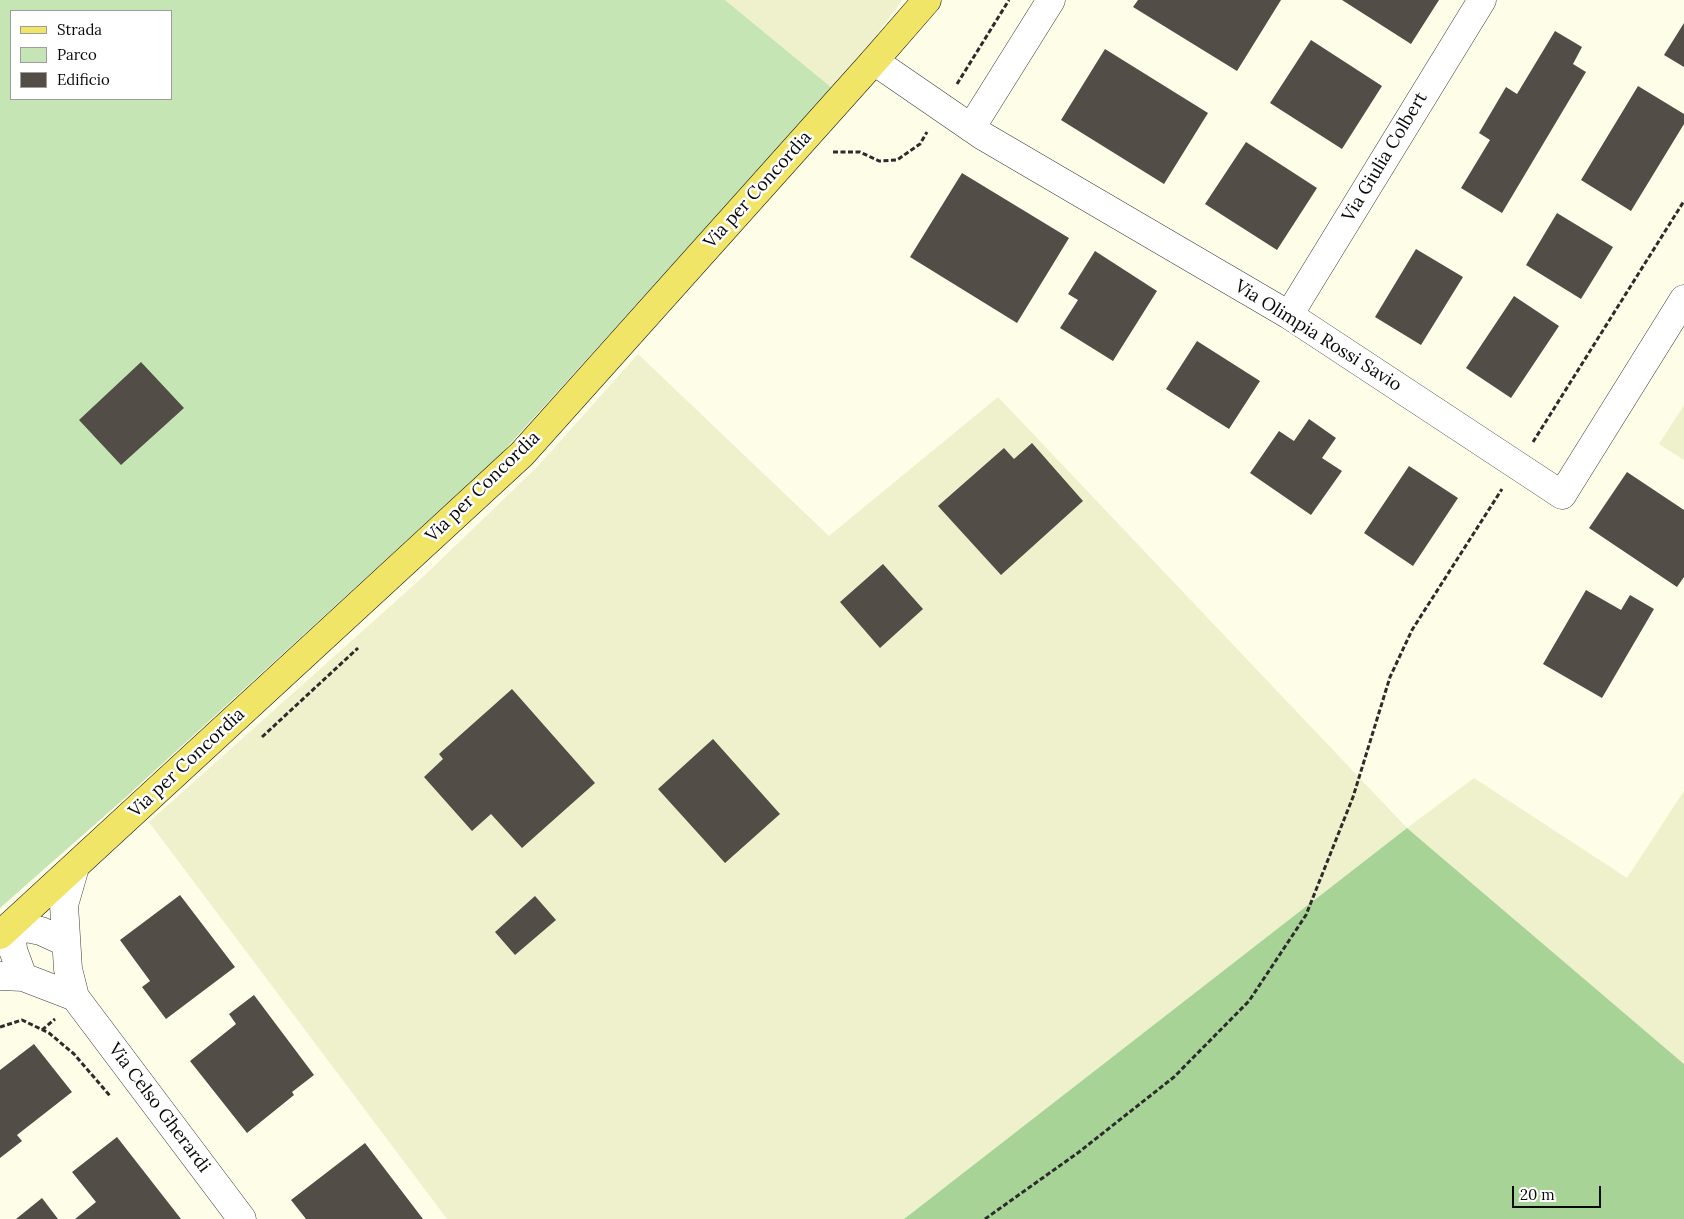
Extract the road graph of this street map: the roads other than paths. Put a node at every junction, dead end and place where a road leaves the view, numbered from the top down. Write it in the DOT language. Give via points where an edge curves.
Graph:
graph roads {
  1 [pos="927,0"];
  2 [pos="1051,0"];
  3 [pos="1482,0"];
  4 [pos="874,61"];
  5 [pos="971,128"];
  6 [pos="1684,299"];
  7 [pos="1289,315"];
  8 [pos="75,867"];
  9 [pos="6,930"];
  10 [pos="65,942"];
  11 [pos="11,976"];
  12 [pos="75,997"];
  13 [pos="242,1219"];
  1 -- 4 [label="main road, Via per Concordia"];
  2 -- 5 [label="street"];
  3 -- 7 [label="street, Via Giulia Colbert"];
  4 -- 5 [label="street, Via Olimpia Rossi Savio"];
  4 -- 8 [label="main road, Via per Concordia" via="522,454"];
  5 -- 7 [label="street, Via Olimpia Rossi Savio"];
  6 -- 7 [label="street, Via Olimpia Rossi Savio" via="1562,495"];
  8 -- 9 [label="main road, Via per Concordia"];
  8 -- 10 [label="street, Via Celso Gherardi" via="64,905"];
  9 -- 10 [label="street" via="41,930"];
  9 -- 11 [label="street" via="12,950"];
  10 -- 12 [label="street, Via Celso Gherardi"];
  11 -- 12 [label="street"];
  12 -- 13 [label="street, Via Celso Gherardi"];
}
